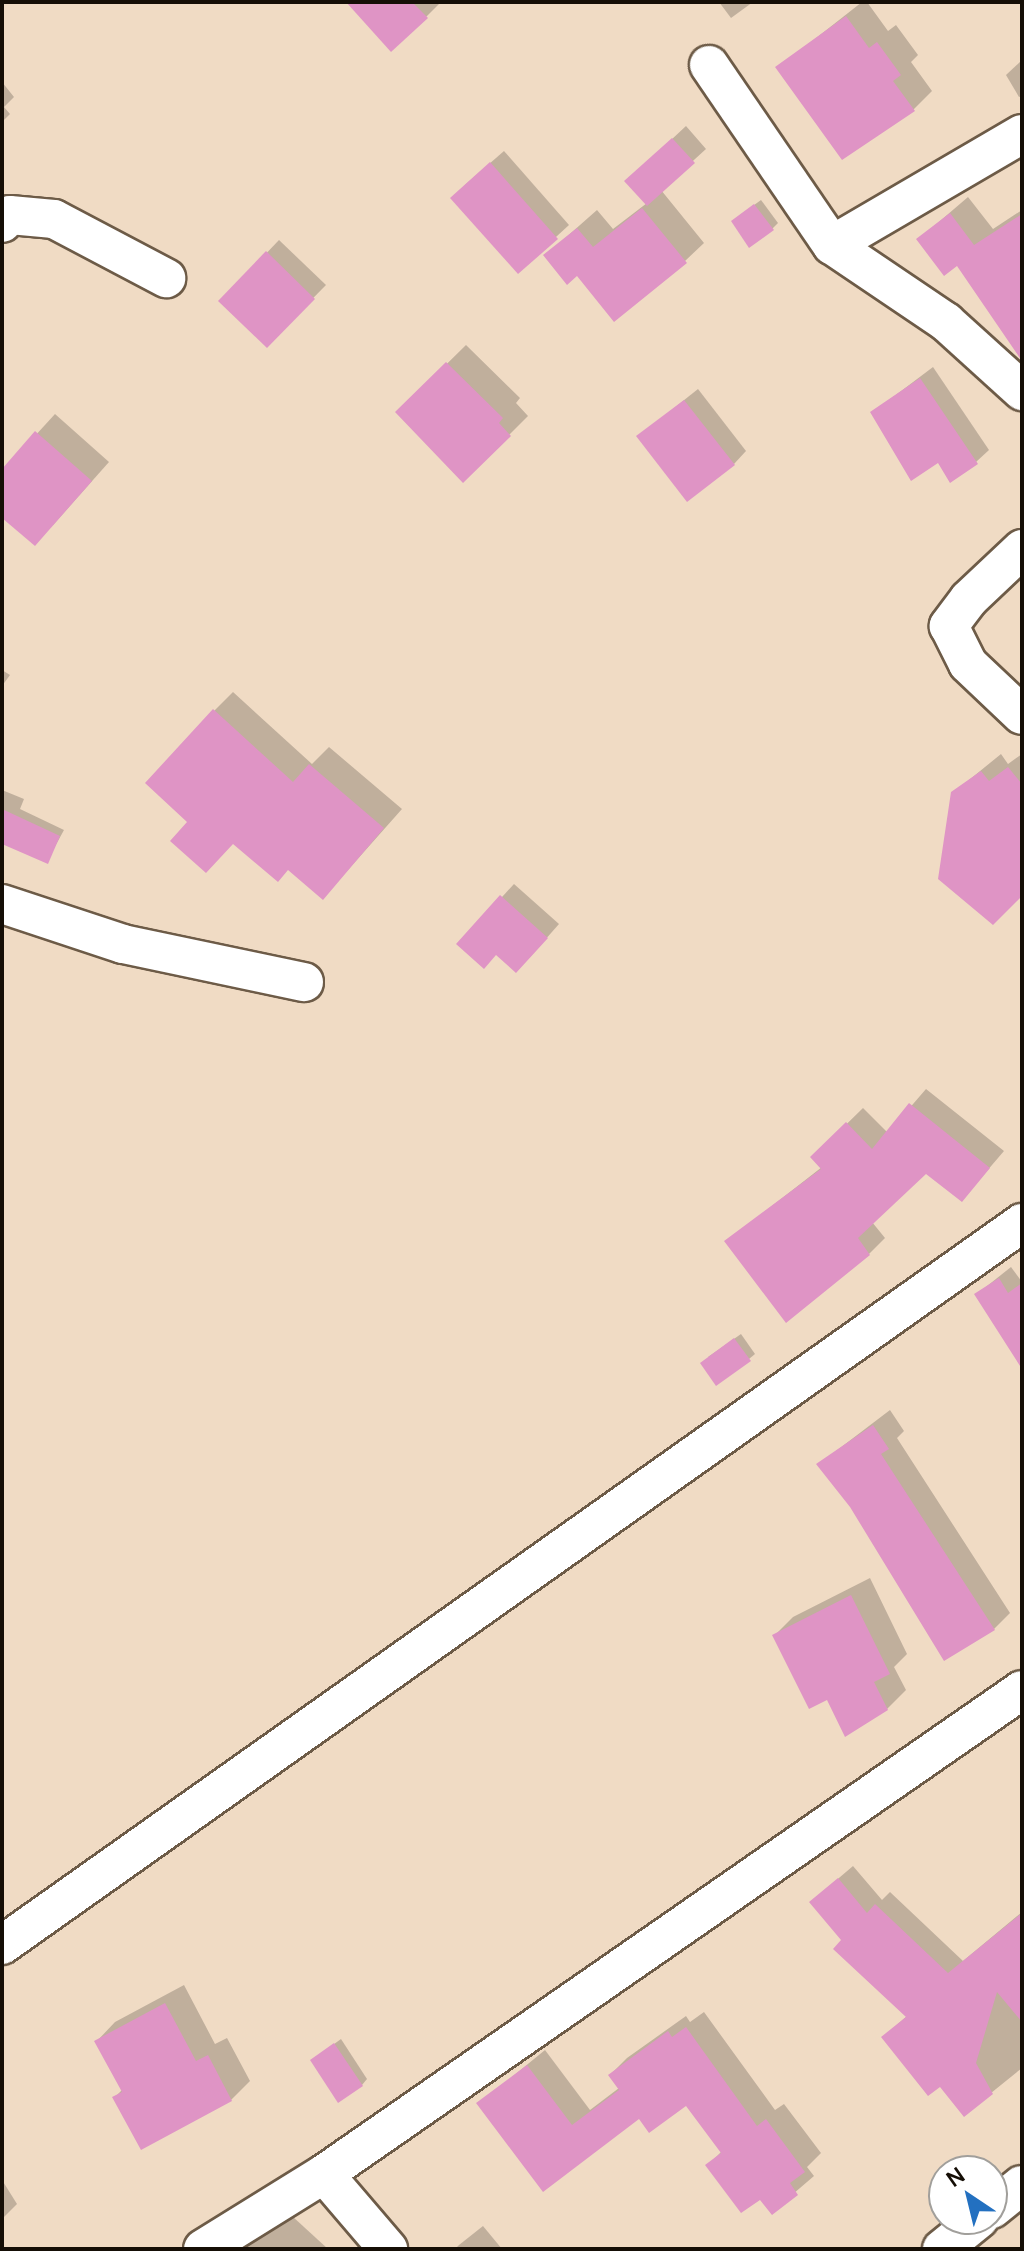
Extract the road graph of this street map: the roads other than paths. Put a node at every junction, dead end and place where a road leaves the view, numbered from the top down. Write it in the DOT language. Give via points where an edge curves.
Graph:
graph roads {
  1 [pos="709,65"];
  2 [pos="1022,134"];
  3 [pos="2,223"];
  4 [pos="832,245"];
  5 [pos="166,278"];
  6 [pos="1022,391"];
  7 [pos="1022,549"];
  8 [pos="1022,715"];
  9 [pos="2,904"];
  10 [pos="304,982"];
  11 [pos="1022,1223"];
  12 [pos="1022,1690"];
  13 [pos="2,1945"];
  14 [pos="324,2174"];
  15 [pos="959,2235"];
  16 [pos="203,2249"];
  17 [pos="388,2249"];
  18 [pos="942,2249"];
  1 -- 4 [label="street"];
  2 -- 4 [label="street"];
  3 -- 5 [label="street" via="10,215 54,219"];
  4 -- 6 [label="street" via="946,322"];
  7 -- 8 [label="street" via="969,599 949,626 968,664"];
  9 -- 10 [label="street" via="123,944"];
  11 -- 13 [label="street"];
  12 -- 14 [label="street"];
  14 -- 16 [label="street"];
  14 -- 17 [label="street"];
  15 -- 18 [label="street"];
}
